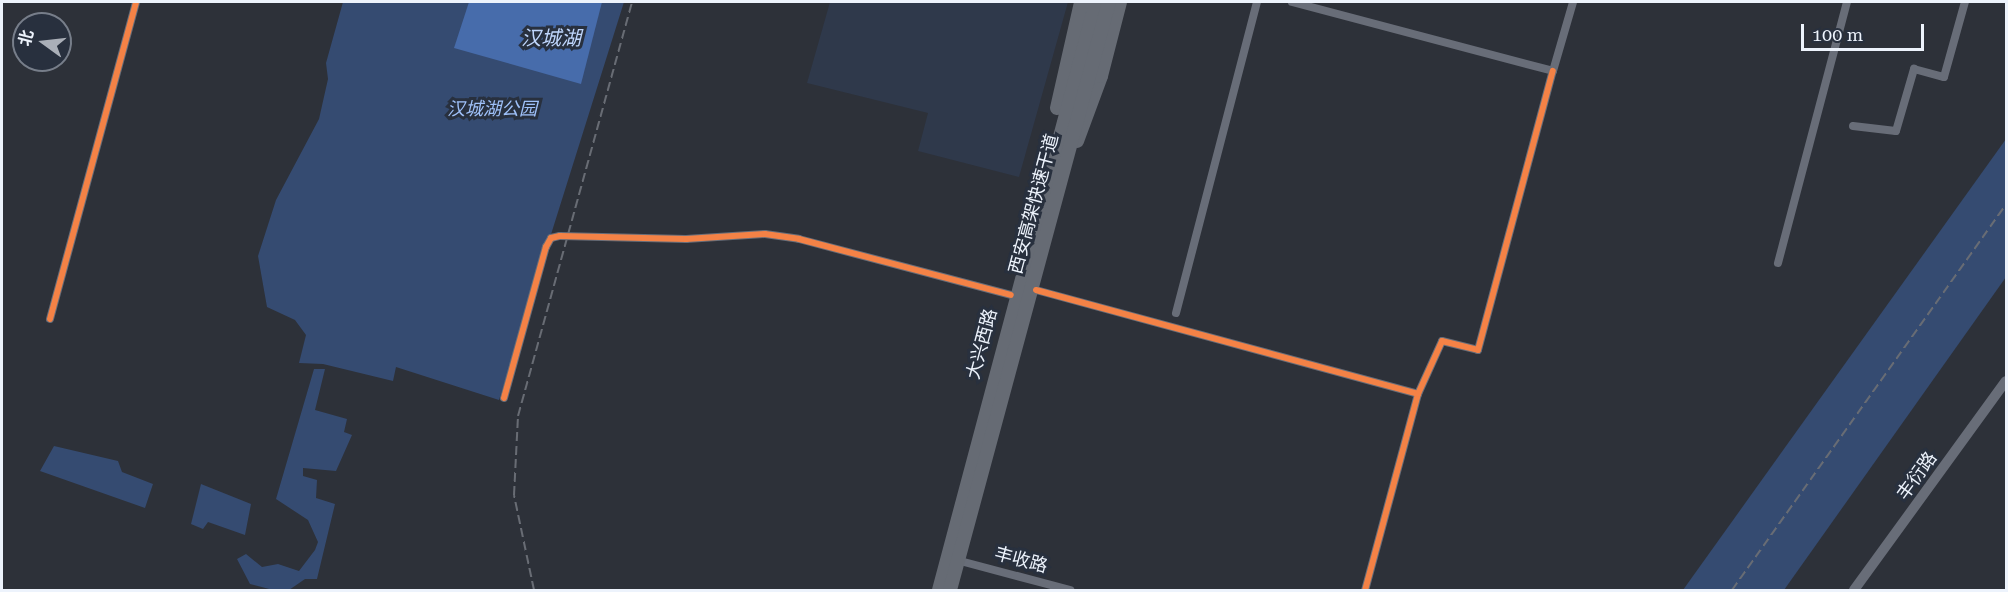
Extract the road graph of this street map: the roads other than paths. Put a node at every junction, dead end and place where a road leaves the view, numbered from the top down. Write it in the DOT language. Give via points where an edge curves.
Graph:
graph roads {
  1 [pos="136,2"];
  2 [pos="1081,2"];
  3 [pos="1089,2"];
  4 [pos="1096,2"];
  5 [pos="1111,2"];
  6 [pos="1120,2"];
  7 [pos="1257,2"];
  8 [pos="1292,2"];
  9 [pos="1573,2"];
  10 [pos="1848,2"];
  11 [pos="1965,2"];
  12 [pos="1554,71"];
  13 [pos="1852,126"];
  14 [pos="1046,206"];
  15 [pos="1778,263"];
  16 [pos="1036,290"];
  17 [pos="1011,295"];
  18 [pos="1176,313"];
  19 [pos="50,319"];
  20 [pos="2007,381"];
  21 [pos="1418,394"];
  22 [pos="504,398"];
  23 [pos="964,561"];
  24 [pos="933,591"];
  25 [pos="939,591"];
  26 [pos="950,591"];
  27 [pos="956,591"];
  28 [pos="1070,591"];
  29 [pos="1365,591"];
  30 [pos="1854,591"];
  1 -- 19 [label="street"];
  2 -- 14 [label="highway" via="1064,70"];
  3 -- 17 [label="main road, 大兴西路"];
  4 -- 14 [label="highway, 西安高架快速干道"];
  5 -- 14 [label="highway, 西安高架快速干道"];
  5 -- 16 [label="main road"];
  6 -- 14 [label="highway" via="1101,76"];
  7 -- 18 [label="street"];
  8 -- 12 [label="street"];
  9 -- 12 [label="street"];
  10 -- 15 [label="street"];
  11 -- 13 [label="street" via="1944,77 1914,69 1896,131"];
  12 -- 21 [label="street" via="1478,350 1442,340"];
  14 -- 25 [label="highway, 西安高架快速干道"];
  14 -- 26 [label="highway, 西安高架快速干道"];
  16 -- 21 [label="street"];
  16 -- 23 [label="main road"];
  17 -- 22 [label="street" via="800,238 765,234 686,239 550,238"];
  17 -- 24 [label="main road, 大兴西路"];
  20 -- 30 [label="street, 丰衍路"];
  21 -- 29 [label="street"];
  23 -- 27 [label="main road"];
  23 -- 28 [label="street, 丰收路"];
}
